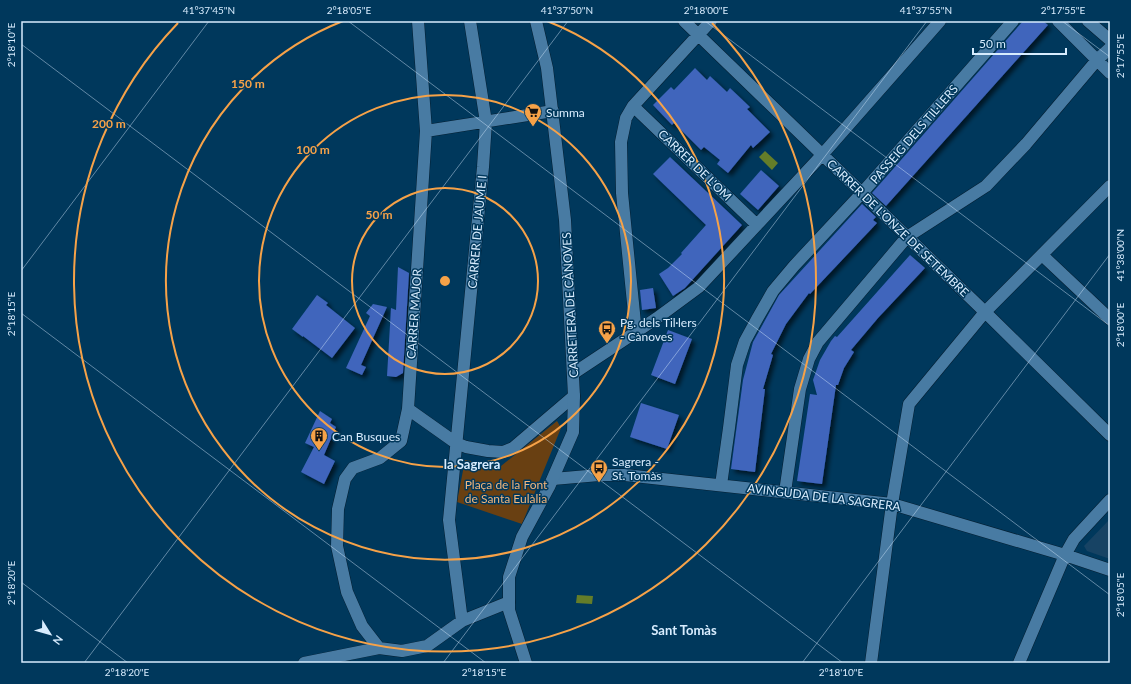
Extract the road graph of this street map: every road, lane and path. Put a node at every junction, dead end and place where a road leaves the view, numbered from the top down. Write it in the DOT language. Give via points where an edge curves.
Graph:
graph roads {
  1 [pos="418,21"];
  2 [pos="470,21"];
  3 [pos="536,21"];
  4 [pos="684,21"];
  5 [pos="711,21"];
  6 [pos="940,21"];
  7 [pos="1013,21"];
  8 [pos="1058,21"];
  9 [pos="1088,21"];
  10 [pos="699,35"];
  11 [pos="1110,40"];
  12 [pos="1110,48"];
  13 [pos="1097,60"];
  14 [pos="1110,73"];
  15 [pos="633,106"];
  16 [pos="553,111"];
  17 [pos="486,122"];
  18 [pos="426,131"];
  19 [pos="822,155"];
  20 [pos="1108,192"];
  21 [pos="862,193"];
  22 [pos="757,225"];
  23 [pos="907,237"];
  24 [pos="1042,255"];
  25 [pos="985,312"];
  26 [pos="1110,319"];
  27 [pos="637,330"];
  28 [pos="574,373"];
  29 [pos="574,396"];
  30 [pos="408,409"];
  31 [pos="1110,435"];
  32 [pos="456,443"];
  33 [pos="553,479"];
  34 [pos="721,485"];
  35 [pos="785,492"];
  36 [pos="1110,500"];
  37 [pos="892,504"];
  38 [pos="1065,555"];
  39 [pos="1110,570"];
  40 [pos="509,602"];
  41 [pos="462,621"];
  42 [pos="379,648"];
  43 [pos="304,663"];
  44 [pos="526,663"];
  45 [pos="871,663"];
  46 [pos="1020,663"];
  1 -- 18 [label="street, CARRER MAJOR"];
  2 -- 17 [label="street, CARRER DE JAUME I"];
  3 -- 16 [label="street, CARRETERA DE CÀNOVES" via="547,68"];
  4 -- 10 [label="street, CARRER DE L'ONZE DE SETEMBRE"];
  5 -- 10 [label="street"];
  6 -- 19 [label="street"];
  7 -- 21 [label="street, PASSEIG DELS TIL·LERS"];
  8 -- 13 [label="street"];
  9 -- 11 [label="street"];
  10 -- 15 [label="street"];
  10 -- 19 [label="street, CARRER DE L'ONZE DE SETEMBRE"];
  12 -- 13 [label="street"];
  13 -- 14 [label="street"];
  13 -- 23 [label="street" via="1026,144 986,186"];
  15 -- 22 [label="street, CARRER DE L'OM"];
  15 -- 27 [label="street" via="626,118 621,142 622,192"];
  16 -- 17 [label="street"];
  16 -- 28 [label="street, CARRETERA DE CÀNOVES" via="565,220"];
  17 -- 18 [label="street"];
  17 -- 32 [label="street, CARRER DE JAUME I"];
  18 -- 30 [label="street, CARRER MAJOR"];
  19 -- 21 [label="street, CARRER DE L'ONZE DE SETEMBRE"];
  19 -- 22 [label="street"];
  20 -- 24 [label="street"];
  21 -- 23 [label="street, CARRER DE L'ONZE DE SETEMBRE"];
  21 -- 34 [label="street, PASSEIG DELS TIL·LERS" via="773,291 745,341 737,365"];
  22 -- 27 [label="street" via="699,288"];
  23 -- 25 [label="street, CARRER DE L'ONZE DE SETEMBRE"];
  23 -- 35 [label="street" via="822,337 809,359 800,389"];
  24 -- 25 [label="street"];
  24 -- 26 [label="street"];
  25 -- 31 [label="street, CARRER DE L'ONZE DE SETEMBRE"];
  25 -- 37 [label="street" via="909,404"];
  27 -- 28 [label="street"];
  28 -- 29 [label="street, CARRETERA DE CÀNOVES"];
  29 -- 32 [label="street" via="514,448 503,452 466,447"];
  29 -- 33 [label="street, CARRETERA DE CÀNOVES" via="573,432"];
  30 -- 32 [label="street"];
  30 -- 42 [label="street, CARRER MAJOR" via="401,441 380,458 353,468 345,479 338,509 337,546 347,592 362,626"];
  32 -- 41 [label="street, CARRER DE JAUME I" via="449,520"];
  33 -- 34 [label="street, AVINGUDA DE LA SAGRERA" via="625,475"];
  33 -- 40 [label="street, CARRETERA DE CÀNOVES" via="522,537 509,577"];
  34 -- 35 [label="street, AVINGUDA DE LA SAGRERA"];
  35 -- 37 [label="street, AVINGUDA DE LA SAGRERA"];
  36 -- 38 [label="street" via="1074,539"];
  37 -- 38 [label="street, AVINGUDA DE LA SAGRERA"];
  37 -- 45 [label="street"];
  38 -- 39 [label="street, AVINGUDA DE LA SAGRERA"];
  38 -- 46 [label="street"];
  40 -- 41 [label="street"];
  40 -- 44 [label="street, CARRETERA DE CÀNOVES" via="509,610"];
  41 -- 42 [label="street" via="427,646 402,651"];
  42 -- 43 [label="street"];
}
